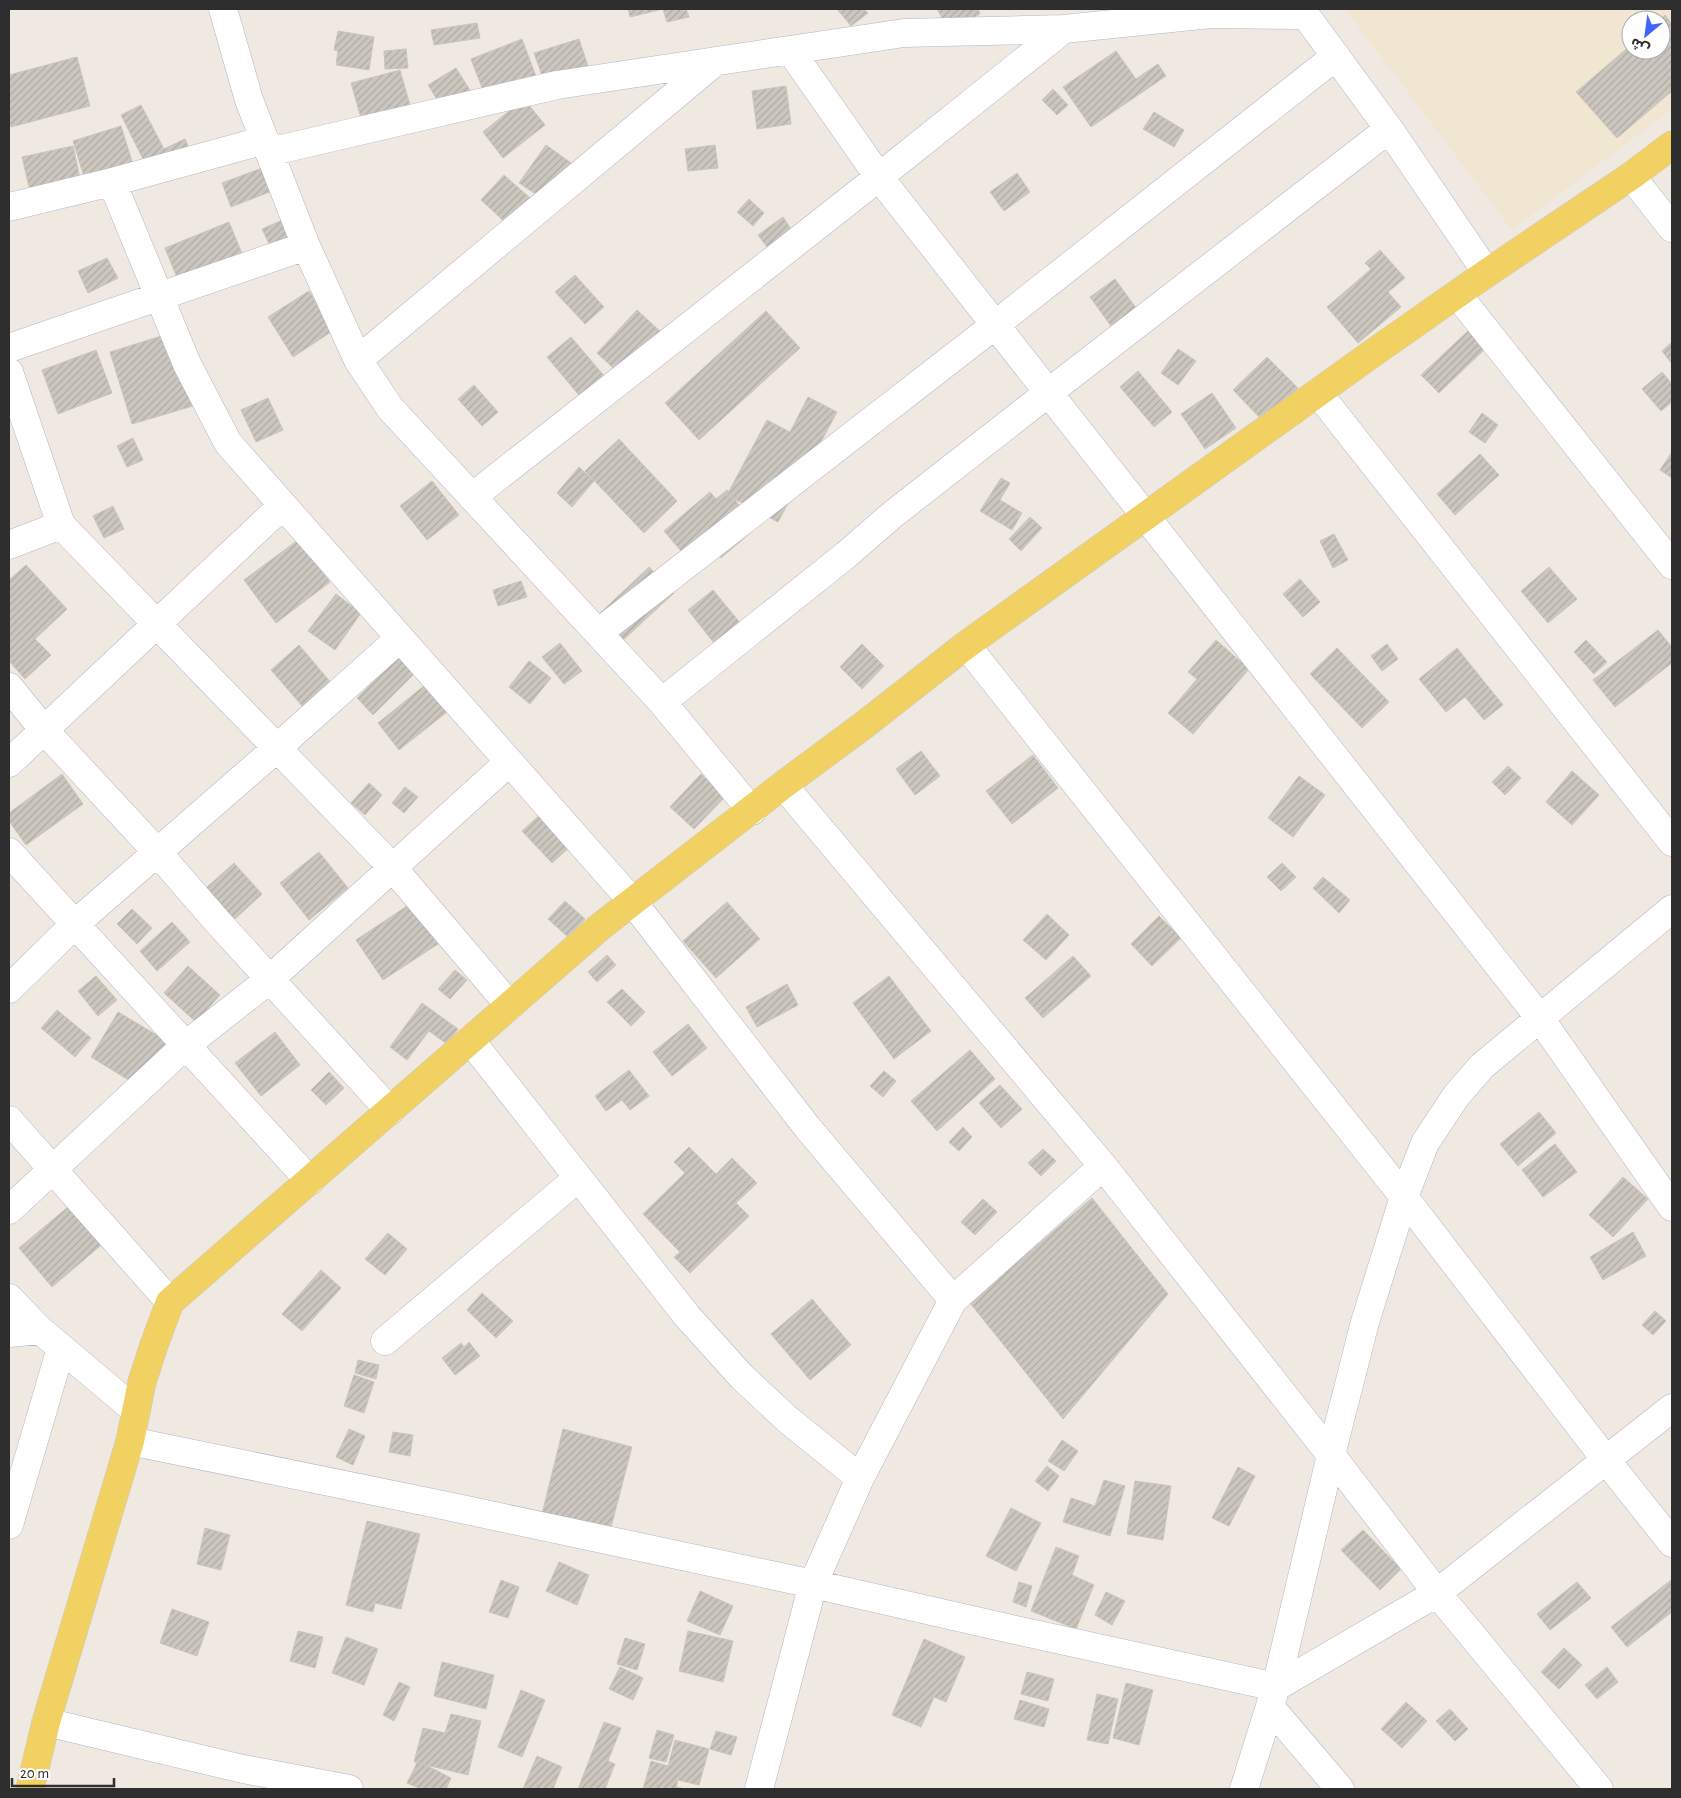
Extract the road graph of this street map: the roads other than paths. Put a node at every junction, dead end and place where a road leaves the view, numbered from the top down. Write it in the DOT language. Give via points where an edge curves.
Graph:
graph roads {
  1 [pos="224,9"];
  2 [pos="1303,12"];
  3 [pos="1064,29"];
  4 [pos="790,50"];
  5 [pos="1336,56"];
  6 [pos="716,61"];
  7 [pos="1389,128"];
  8 [pos="1672,145"];
  9 [pos="267,146"];
  10 [pos="1631,176"];
  11 [pos="879,177"];
  12 [pos="112,182"];
  13 [pos="9,207"];
  14 [pos="1672,228"];
  15 [pos="306,246"];
  16 [pos="1487,273"];
  17 [pos="1457,294"];
  18 [pos="159,295"];
  19 [pos="995,325"];
  20 [pos="9,348"];
  21 [pos="358,360"];
  22 [pos="9,372"];
  23 [pos="1048,393"];
  24 [pos="1318,393"];
  25 [pos="472,497"];
  26 [pos="282,506"];
  27 [pos="1145,517"];
  28 [pos="61,525"];
  29 [pos="9,545"];
  30 [pos="1672,565"];
  31 [pos="157,624"];
  32 [pos="598,633"];
  33 [pos="400,638"];
  34 [pos="966,645"];
  35 [pos="9,687"];
  36 [pos="662,702"];
  37 [pos="44,730"];
  38 [pos="277,748"];
  39 [pos="509,762"];
  40 [pos="9,763"];
  41 [pos="783,785"];
  42 [pos="752,810"];
  43 [pos="1672,842"];
  44 [pos="9,852"];
  45 [pos="158,852"];
  46 [pos="393,868"];
  47 [pos="632,901"];
  48 [pos="1672,909"];
  49 [pos="75,924"];
  50 [pos="270,979"];
  51 [pos="9,989"];
  52 [pos="510,1006"];
  53 [pos="1539,1018"];
  54 [pos="471,1041"];
  55 [pos="186,1045"];
  56 [pos="390,1111"];
  57 [pos="9,1120"];
  58 [pos="1103,1166"];
  59 [pos="52,1170"];
  60 [pos="578,1178"];
  61 [pos="310,1181"];
  62 [pos="1404,1197"];
  63 [pos="1672,1207"];
  64 [pos="9,1210"];
  65 [pos="9,1298"];
  66 [pos="953,1300"];
  67 [pos="170,1302"];
  68 [pos="40,1330"];
  69 [pos="9,1333"];
  70 [pos="385,1341"];
  71 [pos="62,1348"];
  72 [pos="1672,1408"];
  73 [pos="136,1411"];
  74 [pos="130,1441"];
  75 [pos="1331,1455"];
  76 [pos="1606,1460"];
  77 [pos="860,1478"];
  78 [pos="9,1525"];
  79 [pos="1672,1543"];
  80 [pos="813,1584"];
  81 [pos="1437,1593"];
  82 [pos="1274,1697"];
  83 [pos="46,1722"];
  84 [pos="30,1789"];
  85 [pos="349,1789"];
  86 [pos="759,1789"];
  87 [pos="1244,1789"];
  88 [pos="1340,1789"];
  89 [pos="1599,1789"];
  1 -- 9 [label="street" via="249,100"];
  2 -- 3 [label="street" via="1211,14"];
  2 -- 5 [label="street"];
  3 -- 4 [label="street" via="904,33"];
  3 -- 11 [label="street"];
  4 -- 6 [label="street"];
  4 -- 11 [label="street"];
  5 -- 7 [label="street"];
  5 -- 19 [label="street"];
  6 -- 9 [label="street" via="557,85"];
  6 -- 21 [label="street"];
  7 -- 16 [label="street"];
  7 -- 23 [label="street"];
  8 -- 10 [label="main road"];
  9 -- 12 [label="street"];
  9 -- 15 [label="street"];
  10 -- 14 [label="street"];
  10 -- 16 [label="main road"];
  11 -- 19 [label="street"];
  11 -- 25 [label="street"];
  12 -- 13 [label="street"];
  12 -- 18 [label="street"];
  15 -- 18 [label="street"];
  15 -- 21 [label="street"];
  16 -- 17 [label="main road"];
  17 -- 24 [label="main road"];
  17 -- 30 [label="street"];
  18 -- 20 [label="street"];
  18 -- 26 [label="street" via="187,364 228,443"];
  19 -- 23 [label="street"];
  19 -- 32 [label="street"];
  21 -- 25 [label="street" via="390,408"];
  22 -- 28 [label="street"];
  23 -- 27 [label="street"];
  23 -- 36 [label="street"];
  24 -- 27 [label="main road"];
  24 -- 43 [label="street"];
  25 -- 32 [label="street"];
  26 -- 31 [label="street"];
  26 -- 33 [label="street"];
  27 -- 34 [label="main road"];
  27 -- 53 [label="street"];
  28 -- 29 [label="street"];
  28 -- 31 [label="street"];
  31 -- 37 [label="street"];
  31 -- 38 [label="street"];
  32 -- 36 [label="street"];
  33 -- 38 [label="street"];
  33 -- 39 [label="street"];
  34 -- 41 [label="main road"];
  34 -- 62 [label="street"];
  35 -- 37 [label="street"];
  36 -- 42 [label="street"];
  37 -- 40 [label="street"];
  37 -- 45 [label="street"];
  38 -- 45 [label="street"];
  38 -- 46 [label="street"];
  39 -- 46 [label="street"];
  39 -- 47 [label="street"];
  41 -- 42 [label="main road"];
  41 -- 58 [label="street"];
  42 -- 47 [label="main road"];
  44 -- 49 [label="street"];
  45 -- 49 [label="street"];
  45 -- 50 [label="street"];
  46 -- 50 [label="street"];
  46 -- 52 [label="street"];
  47 -- 52 [label="main road"];
  47 -- 66 [label="street" via="807,1127"];
  48 -- 53 [label="street"];
  49 -- 51 [label="street"];
  49 -- 55 [label="street"];
  50 -- 55 [label="street"];
  50 -- 56 [label="street"];
  52 -- 54 [label="main road"];
  53 -- 62 [label="street" via="1482,1066 1456,1096 1425,1143"];
  53 -- 63 [label="street"];
  54 -- 56 [label="main road"];
  54 -- 60 [label="street"];
  55 -- 59 [label="street"];
  55 -- 61 [label="street"];
  56 -- 61 [label="main road"];
  57 -- 59 [label="street"];
  58 -- 66 [label="street"];
  58 -- 75 [label="street"];
  59 -- 64 [label="street"];
  59 -- 67 [label="street"];
  60 -- 70 [label="street"];
  60 -- 77 [label="street" via="687,1316 742,1377"];
  61 -- 67 [label="main road"];
  62 -- 75 [label="street" via="1365,1322"];
  62 -- 76 [label="street"];
  65 -- 68 [label="street"];
  66 -- 77 [label="street"];
  67 -- 73 [label="main road"];
  68 -- 69 [label="street"];
  68 -- 71 [label="street"];
  71 -- 73 [label="street"];
  71 -- 78 [label="street"];
  72 -- 76 [label="street"];
  73 -- 74 [label="main road"];
  74 -- 80 [label="street"];
  74 -- 83 [label="main road"];
  75 -- 81 [label="street"];
  75 -- 82 [label="street"];
  76 -- 79 [label="street"];
  76 -- 81 [label="street"];
  77 -- 80 [label="street"];
  80 -- 82 [label="street" via="1011,1629"];
  80 -- 86 [label="street"];
  81 -- 82 [label="street"];
  81 -- 89 [label="street"];
  82 -- 87 [label="street"];
  82 -- 88 [label="street"];
  83 -- 84 [label="main road"];
  83 -- 85 [label="street" via="243,1770"];
}
